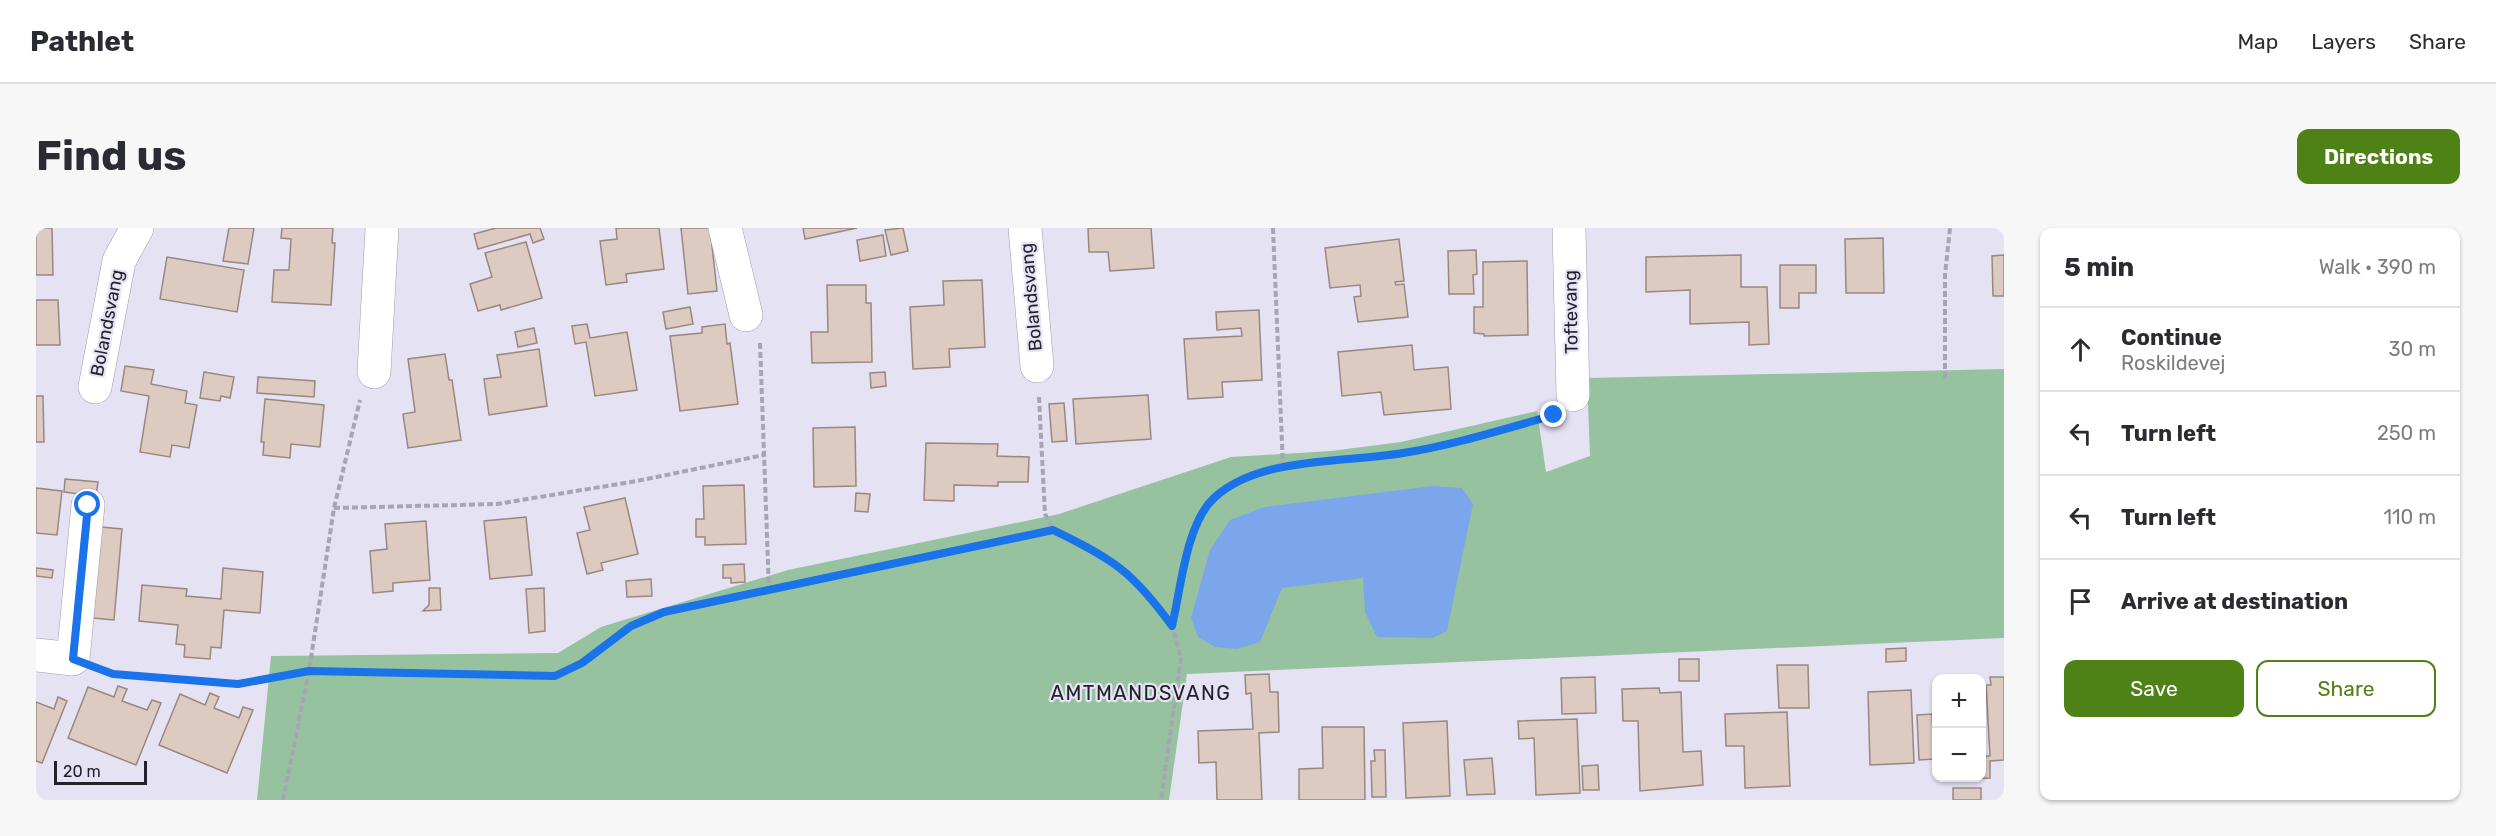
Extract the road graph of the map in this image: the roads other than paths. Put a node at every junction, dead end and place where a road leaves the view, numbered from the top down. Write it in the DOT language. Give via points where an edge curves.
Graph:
graph roads {
  1 [pos="137,228"];
  2 [pos="382,228"];
  3 [pos="724,228"];
  4 [pos="1025,228"];
  5 [pos="1569,228"];
  6 [pos="746,315"];
  7 [pos="1037,366"];
  8 [pos="374,372"];
  9 [pos="95,387"];
  10 [pos="1573,395"];
  11 [pos="88,505"];
  12 [pos="36,655"];
  1 -- 9 [label="street, Bolandsvang" via="119,261"];
  2 -- 8 [label="street"];
  3 -- 6 [label="street"];
  4 -- 7 [label="street, Bolandsvang"];
  5 -- 10 [label="street, Toftevang"];
  11 -- 12 [label="street" via="73,659"];
}
